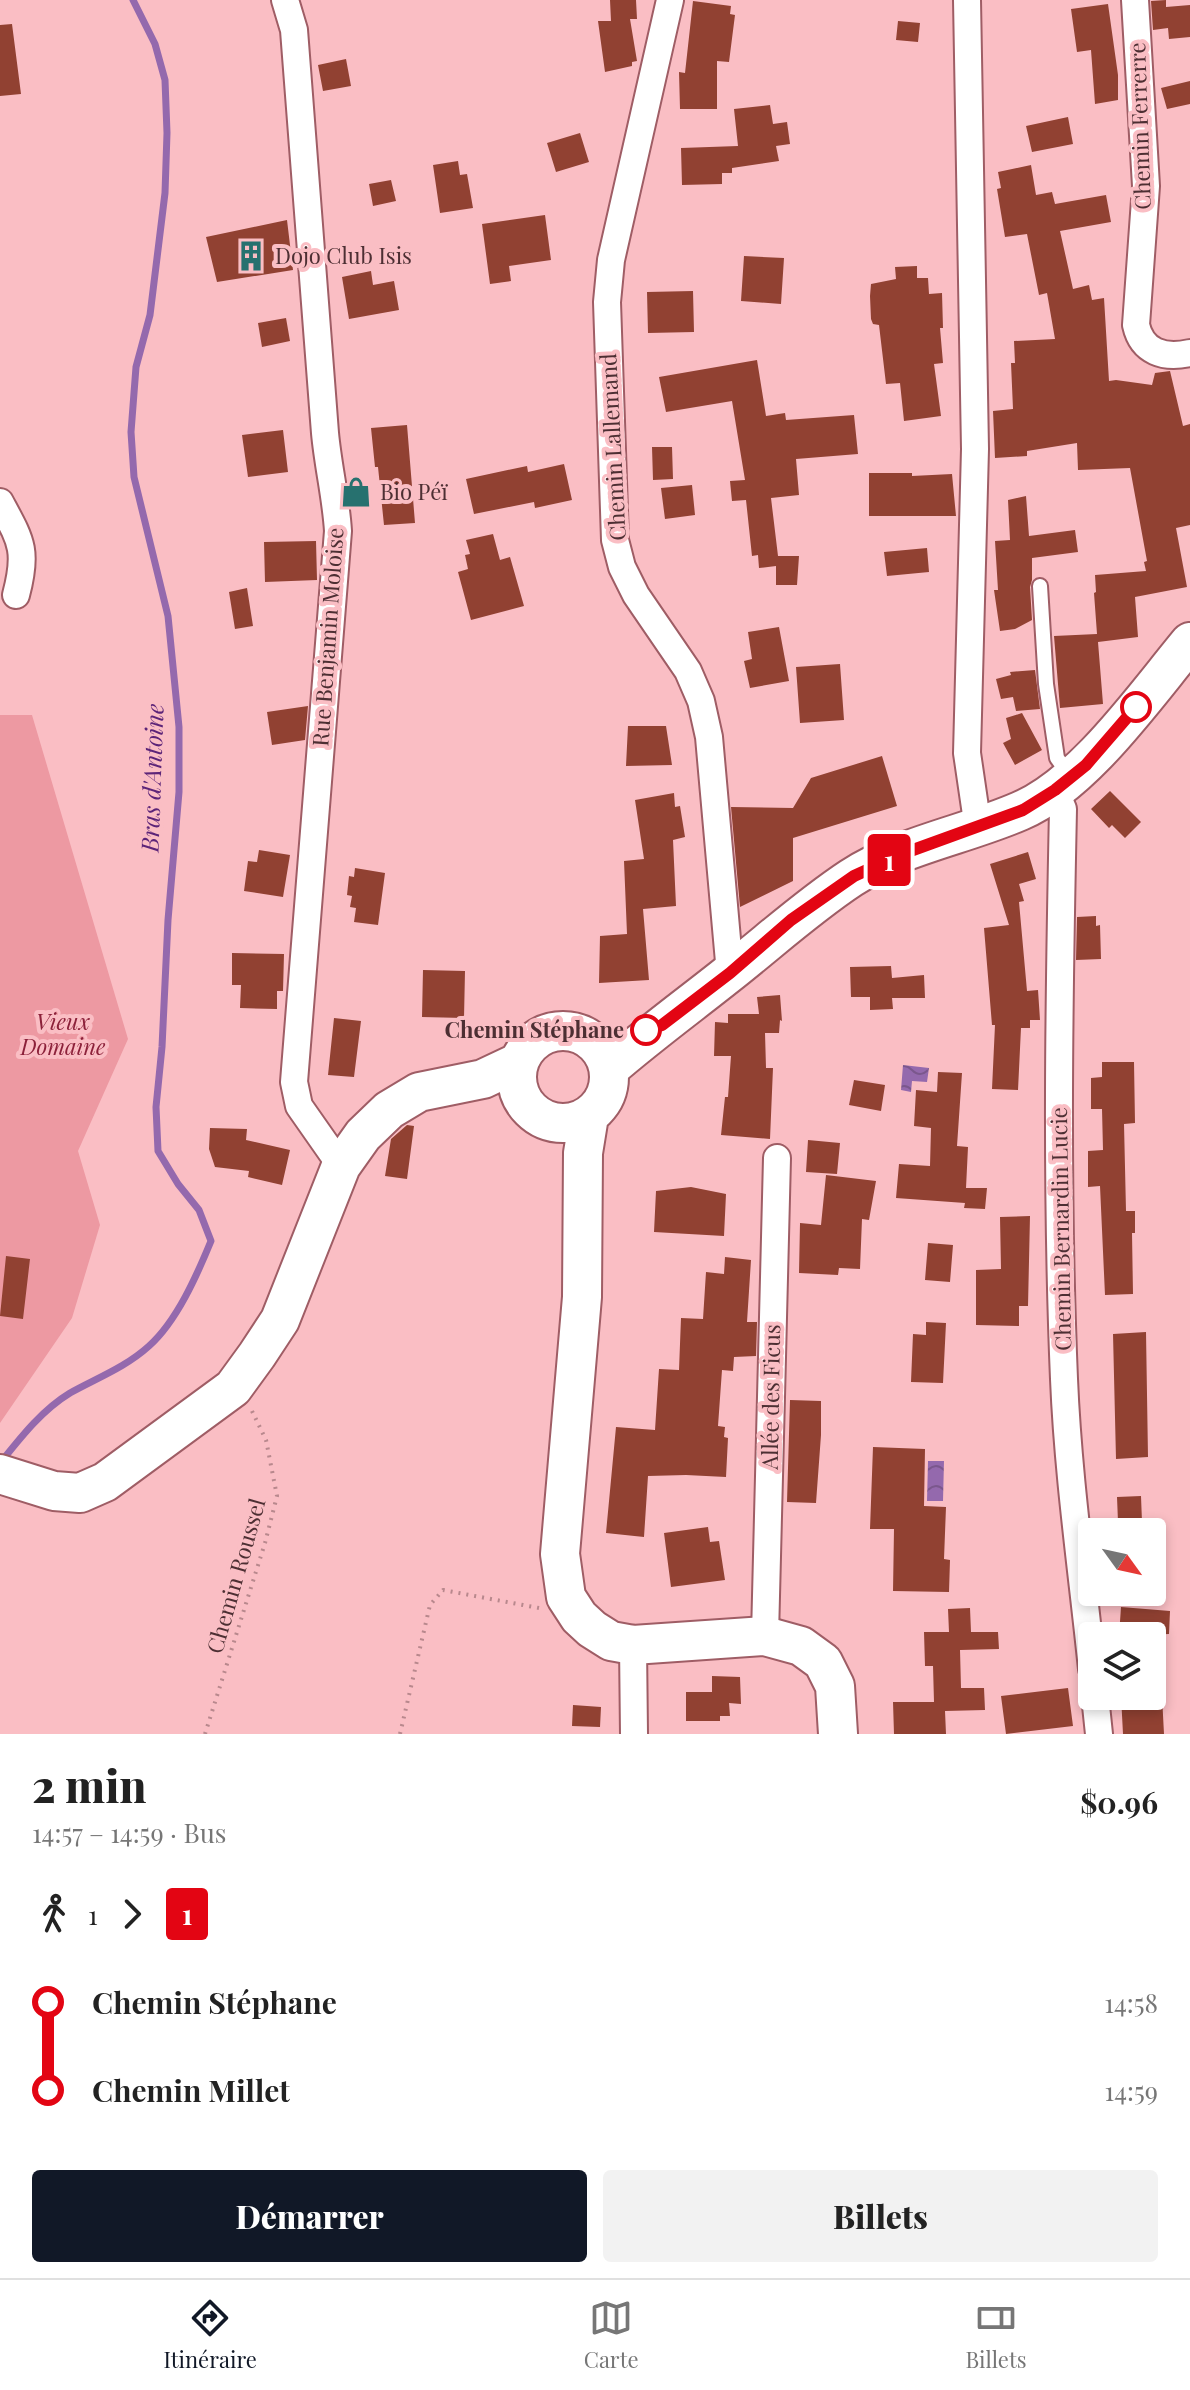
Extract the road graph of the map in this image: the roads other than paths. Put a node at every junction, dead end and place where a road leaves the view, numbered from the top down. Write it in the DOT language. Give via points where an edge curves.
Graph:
graph roads {
  1 [pos="285,0"];
  2 [pos="670,0"];
  3 [pos="967,0"];
  4 [pos="1135,0"];
  5 [pos="1190,353"];
  6 [pos="0,502"];
  7 [pos="1040,586"];
  8 [pos="16,595"];
  9 [pos="1190,642"];
  10 [pos="1063,784"];
  11 [pos="978,828"];
  12 [pos="730,973"];
  13 [pos="602,1056"];
  14 [pos="506,1076"];
  15 [pos="577,1131"];
  16 [pos="777,1158"];
  17 [pos="341,1166"];
  18 [pos="0,1474"];
  19 [pos="1086,1622"];
  20 [pos="765,1636"];
  21 [pos="633,1645"];
  22 [pos="1096,1710"];
  23 [pos="634,1734"];
  24 [pos="838,1734"];
  25 [pos="1099,1734"];
  1 -- 17 [label="street, Rue Benjamin Moloise" via="294,30 328,467 338,531 294,1082 299,1106"];
  2 -- 12 [label="street, Chemin Lallemand" via="611,260 607,302 615,540 636,595 688,671 701,701 709,737"];
  3 -- 11 [label="street" via="975,449 967,753"];
  4 -- 5 [label="street, Chemin Ferrerre" via="1146,186 1136,325 1142,343 1153,351"];
  6 -- 8 [label="street" via="23,559"];
  7 -- 10 [label="lane" via="1046,684"];
  9 -- 10 [label="main road" via="1086,765"];
  10 -- 11 [label="main road" via="1023,810"];
  10 -- 19 [label="street, Chemin Bernardin Lucie" via="1058,1087 1064,1379"];
  11 -- 12 [label="main road" via="854,876 791,920"];
  12 -- 13 [label="main road" via="662,1025 626,1037"];
  13 -- 14 [label="main road" via="581,1034 551,1032 537,1038"];
  13 -- 15 [label="main road" via="609,1082 606,1095"];
  14 -- 15 [label="main road" via="537,1116"];
  14 -- 17 [label="main road" via="419,1092 389,1110"];
  15 -- 21 [label="main road" via="582,1297 560,1554 566,1597 579,1617 611,1641"];
  16 -- 20 [label="street, Allée des Ficus"];
  17 -- 18 [label="main road" via="280,1320 233,1388 105,1482 80,1493 54,1491"];
  20 -- 21 [label="main road"];
  20 -- 24 [label="main road" via="801,1646 823,1662 835,1686"];
  21 -- 23 [label="street"];
  22 -- 25 [label="street"];
}
